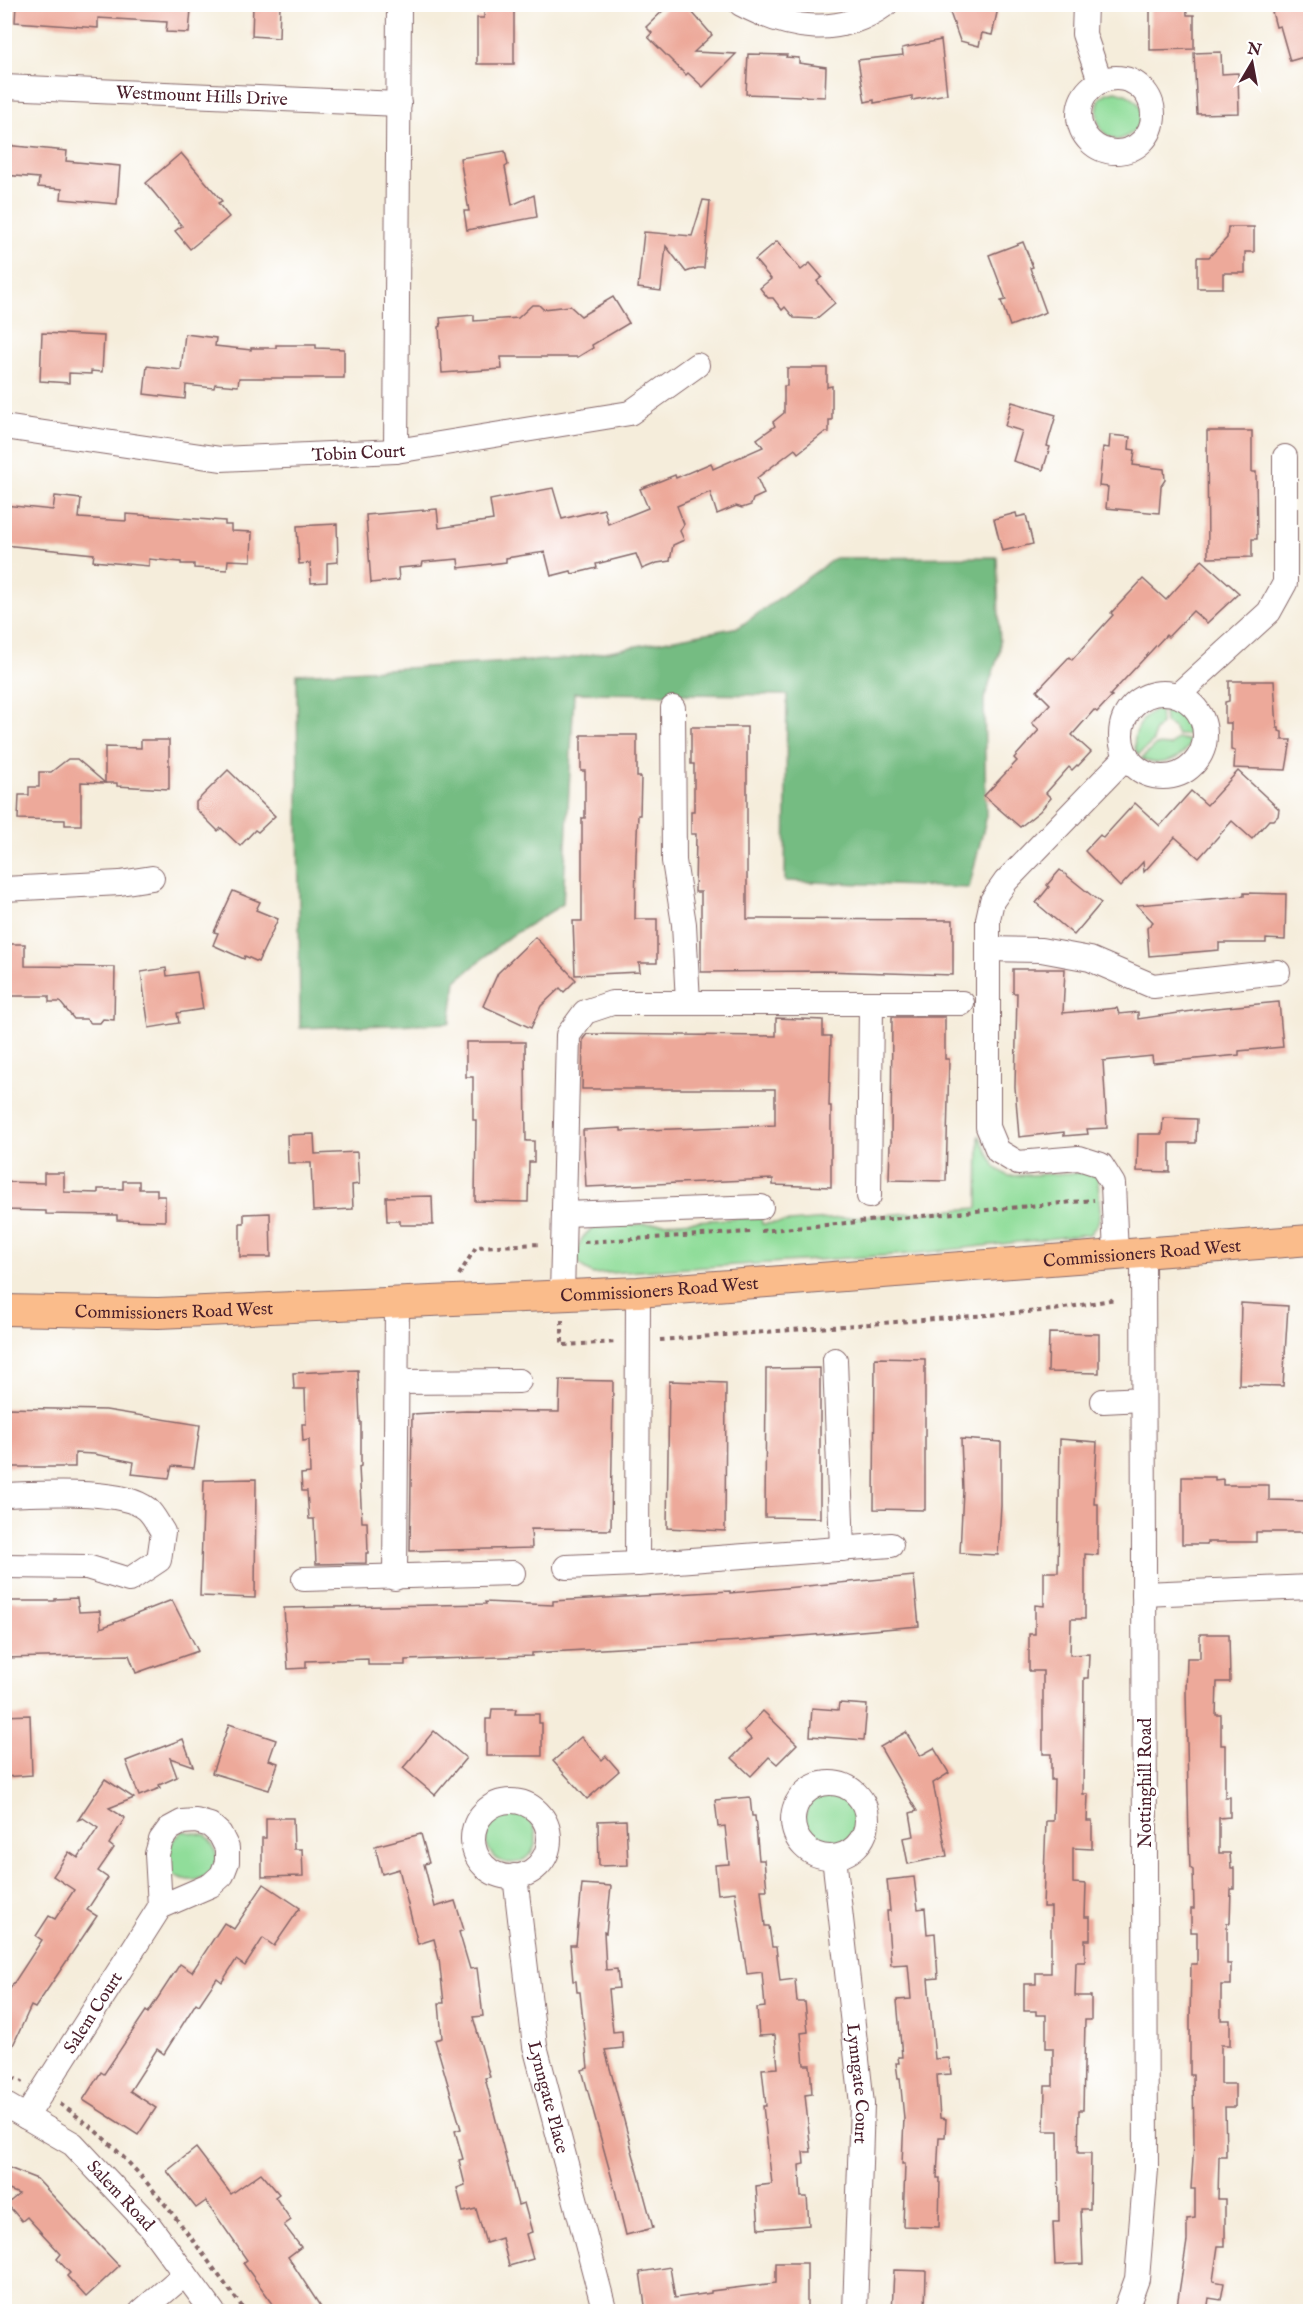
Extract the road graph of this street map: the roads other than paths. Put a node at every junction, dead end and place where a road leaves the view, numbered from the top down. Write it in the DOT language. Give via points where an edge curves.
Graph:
graph roads {
  1 [pos="399,4"];
  2 [pos="741,4"];
  3 [pos="886,4"];
  4 [pos="1085,4"];
  5 [pos="1100,81"];
  6 [pos="4,87"];
  7 [pos="399,104"];
  8 [pos="697,365"];
  9 [pos="4,427"];
  10 [pos="396,451"];
  11 [pos="1284,457"];
  12 [pos="1178,695"];
  13 [pos="673,708"];
  14 [pos="1127,756"];
  15 [pos="152,878"];
  16 [pos="4,889"];
  17 [pos="988,949"];
  18 [pos="1278,972"];
  19 [pos="688,1003"];
  20 [pos="871,1003"];
  21 [pos="962,1003"];
  22 [pos="869,1196"];
  23 [pos="761,1207"];
  24 [pos="564,1214"];
  25 [pos="1311,1240"];
  26 [pos="1129,1253"];
  27 [pos="638,1292"];
  28 [pos="562,1296"];
  29 [pos="397,1303"];
  30 [pos="4,1310"];
  31 [pos="835,1360"];
  32 [pos="519,1381"];
  33 [pos="397,1382"];
  34 [pos="1143,1399"];
  35 [pos="1103,1401"];
  36 [pos="4,1495"];
  37 [pos="891,1545"];
  38 [pos="842,1549"];
  39 [pos="637,1564"];
  40 [pos="4,1566"];
  41 [pos="566,1567"];
  42 [pos="513,1574"];
  43 [pos="395,1578"];
  44 [pos="304,1579"];
  45 [pos="1311,1587"];
  46 [pos="1144,1594"];
  47 [pos="834,1857"];
  48 [pos="515,1876"];
  49 [pos="159,1907"];
  50 [pos="4,2104"];
  51 [pos="26,2117"];
  52 [pos="185,2274"];
  53 [pos="141,2312"];
  54 [pos="213,2312"];
  55 [pos="605,2312"];
  56 [pos="855,2312"];
  57 [pos="1125,2312"];
  1 -- 7 [label="street"];
  2 -- 3 [label="street" via="764,16 816,27 842,26 869,16"];
  4 -- 5 [label="street" via="1084,34"];
  6 -- 7 [label="street, Westmount Hills Drive"];
  7 -- 10 [label="street"];
  8 -- 10 [label="street, Tobin Court" via="630,413"];
  9 -- 10 [label="street, Tobin Court" via="221,459"];
  11 -- 12 [label="street" via="1285,583 1269,612"];
  12 -- 14 [label="street" via="1153,694 1131,708 1121,731"];
  12 -- 14 [label="street" via="1200,714 1204,728 1204,742 1195,762 1177,774 1163,777 1142,771"];
  13 -- 19 [label="street" via="674,861 684,924"];
  14 -- 17 [label="street" via="1006,881 992,901"];
  15 -- 16 [label="street"];
  17 -- 18 [label="street" via="1041,950 1090,959 1153,986"];
  17 -- 26 [label="street, Nottinghill Road" via="988,1127 998,1151 1018,1163 1079,1158 1101,1165 1113,1184"];
  19 -- 20 [label="street"];
  19 -- 24 [label="street" via="612,1003 585,1012 568,1035"];
  20 -- 21 [label="street"];
  20 -- 22 [label="street"];
  23 -- 24 [label="street"];
  24 -- 28 [label="street"];
  25 -- 26 [label="main road, Commissioners Road West"];
  26 -- 27 [label="main road, Commissioners Road West"];
  26 -- 34 [label="street, Nottinghill Road"];
  27 -- 28 [label="main road, Commissioners Road West"];
  27 -- 39 [label="street"];
  28 -- 29 [label="main road, Commissioners Road West"];
  29 -- 30 [label="main road, Commissioners Road West" via="158,1313"];
  29 -- 33 [label="street"];
  31 -- 38 [label="street"];
  32 -- 33 [label="street"];
  33 -- 43 [label="street"];
  34 -- 35 [label="street"];
  34 -- 46 [label="street, Nottinghill Road"];
  36 -- 40 [label="street" via="81,1494 132,1501 148,1510 164,1532 159,1560 129,1580 87,1567"];
  37 -- 38 [label="street"];
  38 -- 39 [label="street"];
  39 -- 41 [label="street"];
  42 -- 43 [label="street"];
  43 -- 44 [label="street"];
  45 -- 46 [label="street"];
  46 -- 57 [label="street, Nottinghill Road" via="1146,2169 1137,2279"];
  47 -- 56 [label="street, Lynngate Court" via="862,2104"];
  48 -- 55 [label="street, Lynngate Place" via="535,2046"];
  49 -- 51 [label="street, Salem Court"];
  50 -- 51 [label="street, Salem Road"];
  51 -- 52 [label="street, Salem Road" via="73,2144 149,2225"];
  52 -- 53 [label="street"];
  52 -- 54 [label="street, Salem Road"];
}
